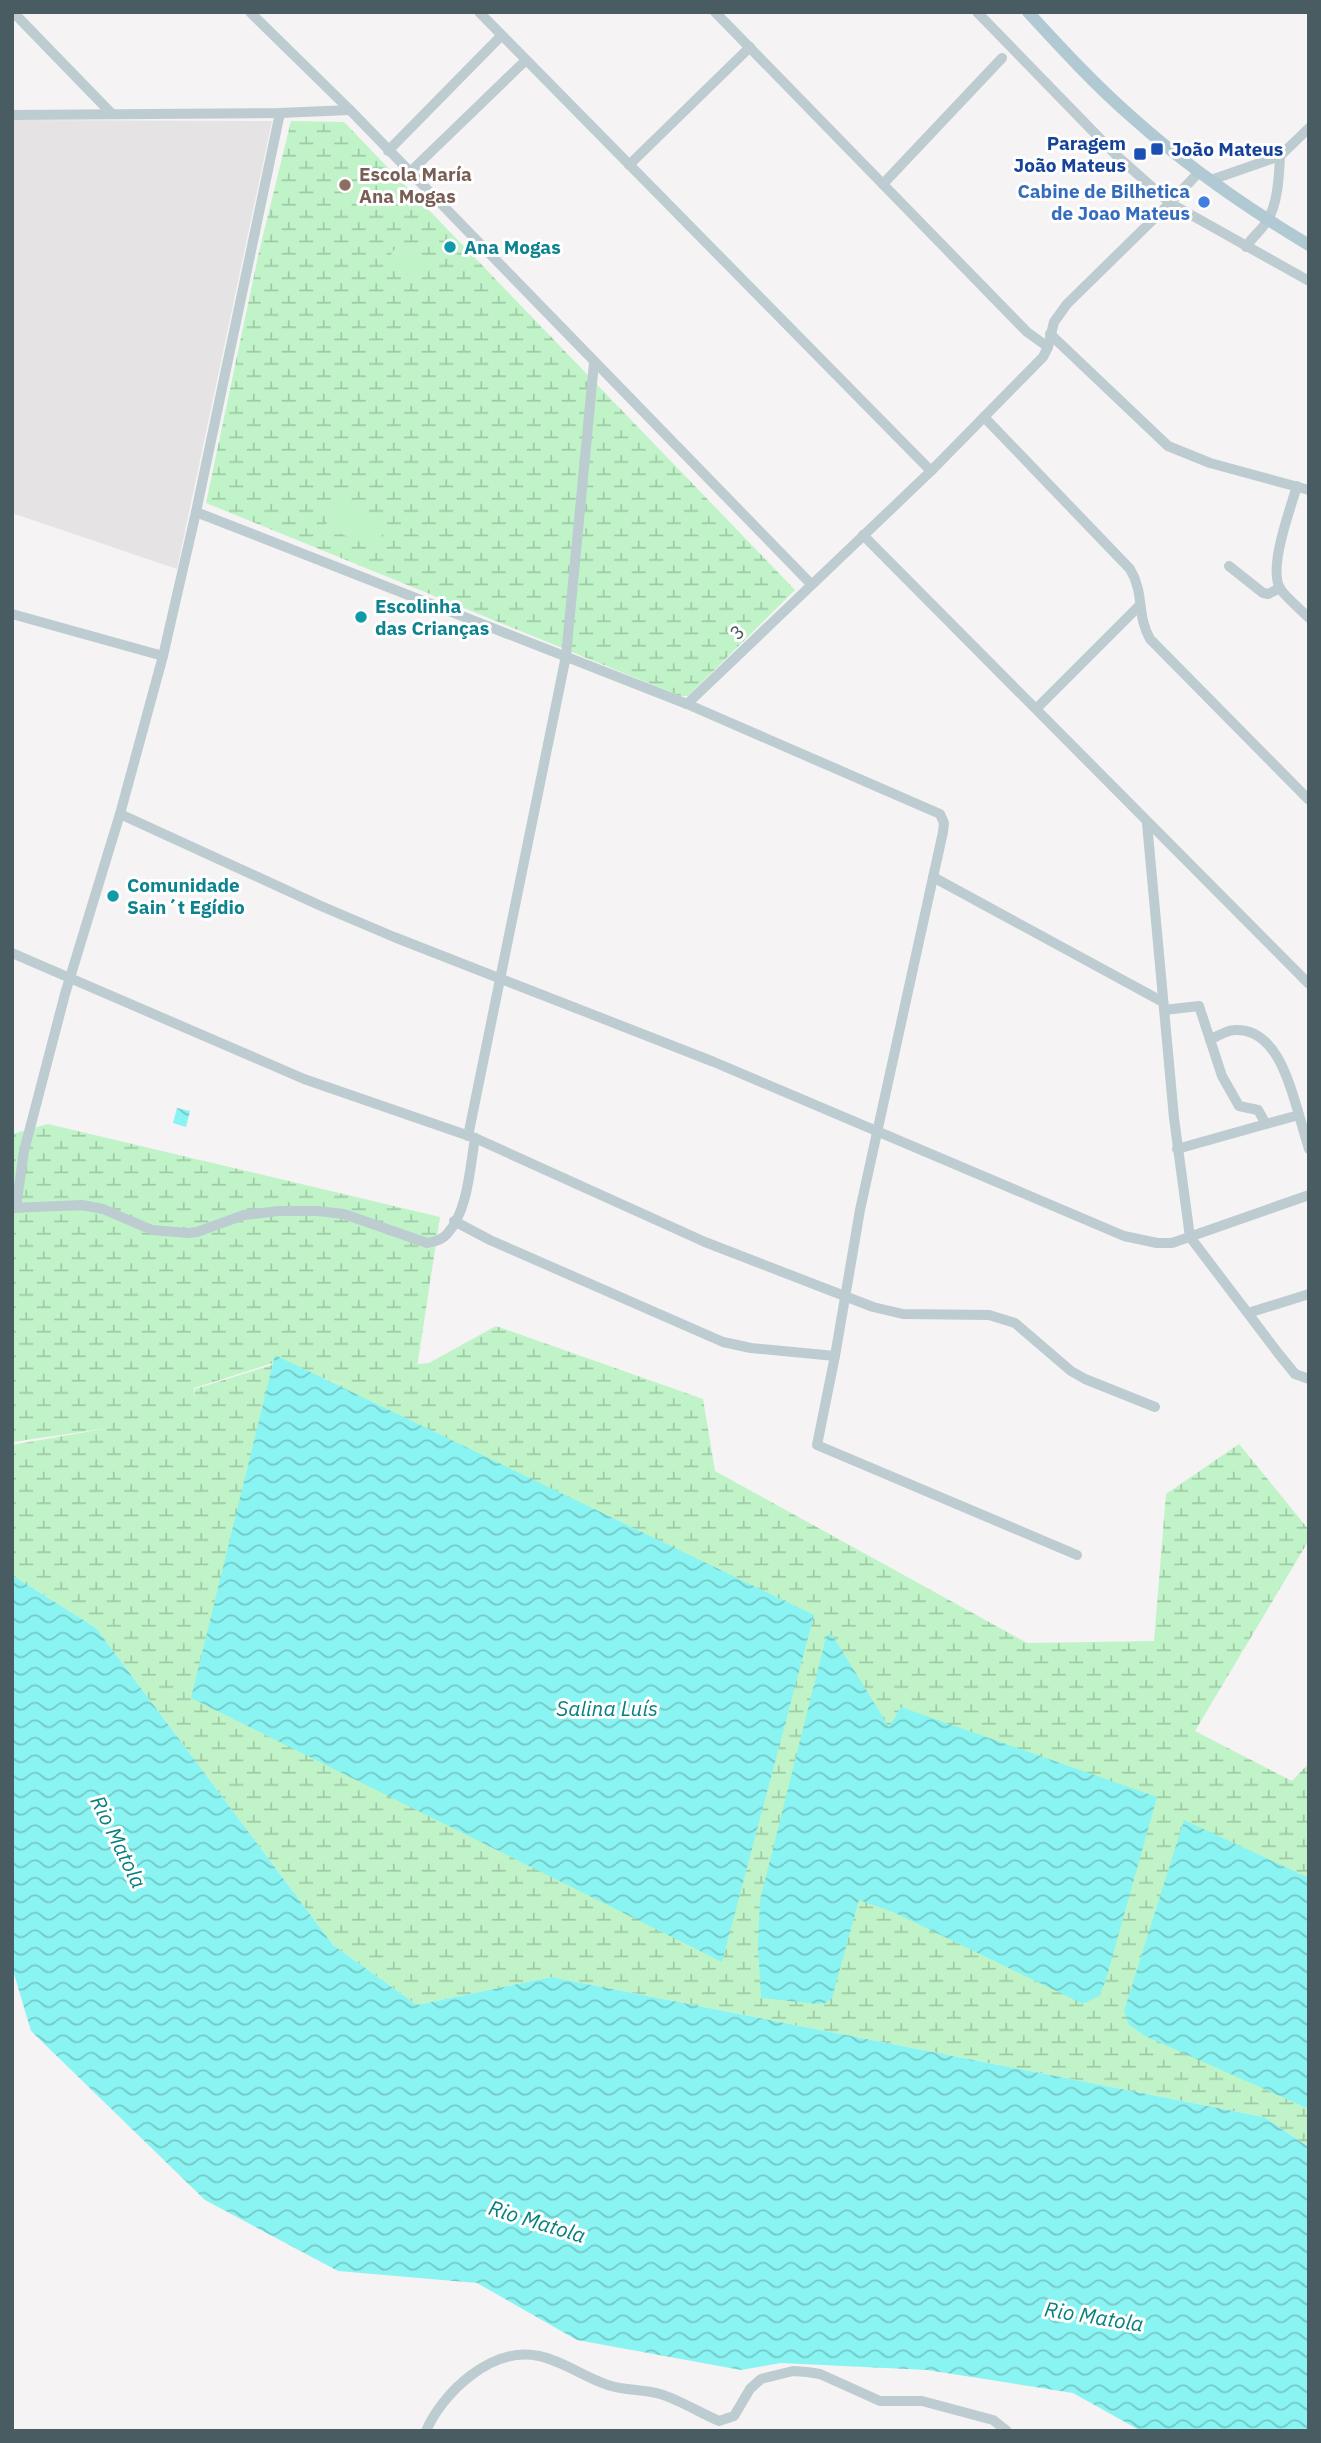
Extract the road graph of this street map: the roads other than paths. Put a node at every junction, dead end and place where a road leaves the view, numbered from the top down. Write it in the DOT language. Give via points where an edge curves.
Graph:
graph roads {
  1 [pos="13,12"];
  2 [pos="250,12"];
  3 [pos="479,12"];
  4 [pos="715,12"];
  5 [pos="977,12"];
  6 [pos="1028,12"];
  7 [pos="501,36"];
  8 [pos="750,47"];
  9 [pos="1002,58"];
  10 [pos="525,61"];
  11 [pos="350,110"];
  12 [pos="280,113"];
  13 [pos="112,114"];
  14 [pos="12,116"];
  15 [pos="1309,128"];
  16 [pos="388,151"];
  17 [pos="1280,156"];
  18 [pos="629,165"];
  19 [pos="1199,172"];
  20 [pos="409,173"];
  21 [pos="1211,180"];
  22 [pos="883,184"];
  23 [pos="1170,203"];
  24 [pos="1268,220"];
  25 [pos="1309,245"];
  26 [pos="1246,247"];
  27 [pos="1309,281"];
  28 [pos="1051,334"];
  29 [pos="1048,347"];
  30 [pos="594,363"];
  31 [pos="984,417"];
  32 [pos="931,471"];
  33 [pos="1297,486"];
  34 [pos="1309,490"];
  35 [pos="196,512"];
  36 [pos="863,535"];
  37 [pos="1229,566"];
  38 [pos="811,584"];
  39 [pos="1280,588"];
  40 [pos="1140,605"];
  41 [pos="12,614"];
  42 [pos="1309,618"];
  43 [pos="163,656"];
  44 [pos="566,656"];
  45 [pos="687,705"];
  46 [pos="1037,708"];
  47 [pos="1309,800"];
  48 [pos="120,814"];
  49 [pos="1147,822"];
  50 [pos="933,877"];
  51 [pos="12,953"];
  52 [pos="70,978"];
  53 [pos="500,978"];
  54 [pos="1309,984"];
  55 [pos="1164,1006"];
  56 [pos="1210,1040"];
  57 [pos="1298,1115"];
  58 [pos="1266,1124"];
  59 [pos="879,1131"];
  60 [pos="471,1137"];
  61 [pos="1177,1149"];
  62 [pos="1309,1149"];
  63 [pos="1309,1195"];
  64 [pos="14,1207"];
  65 [pos="454,1221"];
  66 [pos="1190,1237"];
  67 [pos="1309,1294"];
  68 [pos="845,1295"];
  69 [pos="1248,1313"];
  70 [pos="835,1356"];
  71 [pos="1309,1379"];
  72 [pos="1155,1407"];
  73 [pos="1077,1555"];
  74 [pos="426,2431"];
  75 [pos="1007,2431"];
  1 -- 13 [label="street"];
  2 -- 11 [label="street"];
  3 -- 7 [label="street"];
  4 -- 8 [label="street"];
  5 -- 23 [label="street" via="1116,155"];
  6 -- 19 [label="main road" via="1134,120"];
  7 -- 10 [label="street"];
  7 -- 16 [label="street"];
  8 -- 18 [label="street"];
  8 -- 22 [label="street"];
  9 -- 22 [label="street"];
  10 -- 18 [label="street"];
  10 -- 20 [label="street"];
  11 -- 12 [label="street"];
  11 -- 16 [label="street"];
  12 -- 13 [label="street"];
  12 -- 35 [label="street"];
  13 -- 14 [label="street"];
  15 -- 17 [label="street"];
  16 -- 20 [label="street"];
  17 -- 21 [label="street"];
  17 -- 24 [label="street"];
  18 -- 32 [label="street"];
  19 -- 21 [label="main road"];
  19 -- 23 [label="street"];
  20 -- 30 [label="street"];
  21 -- 24 [label="main road"];
  22 -- 29 [label="street" via="1027,332"];
  23 -- 26 [label="street"];
  23 -- 28 [label="street" via="1067,304"];
  24 -- 25 [label="main road"];
  24 -- 26 [label="street"];
  26 -- 27 [label="street"];
  28 -- 29 [label="street"];
  28 -- 33 [label="street" via="1168,446 1210,463"];
  29 -- 31 [label="street, 3"];
  30 -- 38 [label="street"];
  30 -- 44 [label="street"];
  31 -- 32 [label="street, 3"];
  31 -- 40 [label="street" via="1130,569 1139,588"];
  32 -- 36 [label="street, 3"];
  33 -- 34 [label="street"];
  33 -- 39 [label="street" via="1275,575"];
  35 -- 43 [label="street"];
  35 -- 44 [label="street"];
  36 -- 38 [label="street, 3"];
  36 -- 46 [label="street"];
  37 -- 39 [label="street" via="1263,593"];
  38 -- 45 [label="street, 3"];
  39 -- 42 [label="street"];
  40 -- 46 [label="street"];
  40 -- 47 [label="street" via="1142,625 1150,639"];
  41 -- 43 [label="street"];
  43 -- 48 [label="street"];
  44 -- 45 [label="street"];
  44 -- 53 [label="street"];
  45 -- 50 [label="street" via="940,814 943,832"];
  46 -- 49 [label="street"];
  48 -- 52 [label="street"];
  48 -- 53 [label="street" via="321,906"];
  49 -- 54 [label="street"];
  49 -- 55 [label="street"];
  50 -- 55 [label="street"];
  50 -- 59 [label="street"];
  51 -- 52 [label="street"];
  52 -- 60 [label="street" via="304,1079"];
  52 -- 64 [label="street" via="24,1151"];
  53 -- 59 [label="street"];
  53 -- 60 [label="street"];
  55 -- 56 [label="street" via="1199,1006"];
  55 -- 61 [label="street"];
  56 -- 57 [label="street" via="1234,1029 1266,1041 1281,1065"];
  56 -- 58 [label="street" via="1239,1106 1258,1110"];
  57 -- 58 [label="street"];
  57 -- 62 [label="street"];
  58 -- 61 [label="street"];
  59 -- 66 [label="street" via="1124,1236 1157,1244"];
  59 -- 68 [label="street"];
  60 -- 65 [label="street" via="464,1197"];
  60 -- 68 [label="street" via="705,1242"];
  61 -- 66 [label="street"];
  63 -- 66 [label="street"];
  64 -- 65 [label="street" via="82,1205 152,1230 188,1233 244,1215 317,1211 344,1214 427,1243 448,1234"];
  65 -- 70 [label="street" via="723,1342"];
  66 -- 69 [label="street"];
  67 -- 69 [label="street"];
  68 -- 70 [label="street"];
  68 -- 72 [label="street" via="903,1314 968,1313 1015,1323 1071,1371"];
  69 -- 71 [label="street" via="1295,1374"];
  70 -- 73 [label="street" via="817,1445"];
  74 -- 75 [label="street" via="436,2410 467,2379 511,2356 535,2355 611,2386 664,2395 719,2420 734,2416 761,2379 793,2371 820,2374 880,2401 922,2401 993,2420"];
}
